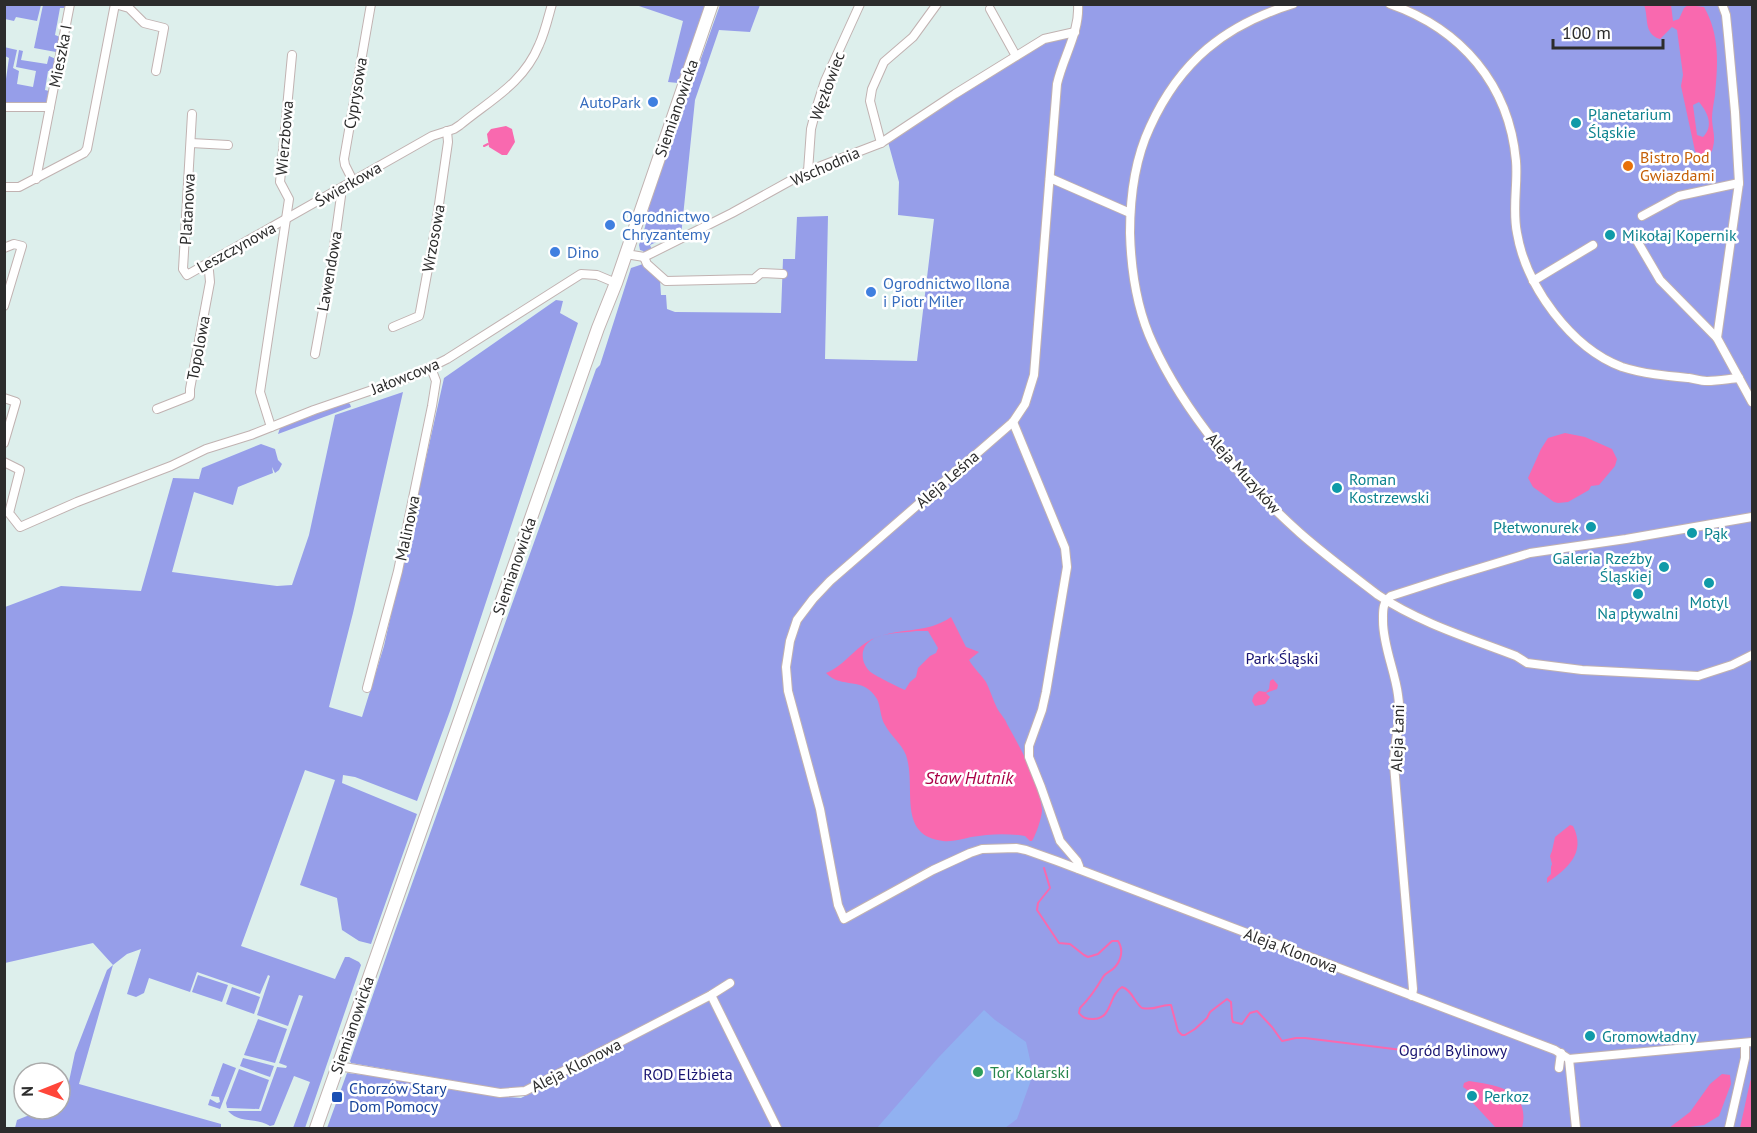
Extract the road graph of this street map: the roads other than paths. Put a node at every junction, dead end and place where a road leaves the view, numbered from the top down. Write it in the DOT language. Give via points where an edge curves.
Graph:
graph roads {
  1 [pos="70,4"];
  2 [pos="115,4"];
  3 [pos="371,4"];
  4 [pos="552,4"];
  5 [pos="712,4"];
  6 [pos="860,4"];
  7 [pos="937,4"];
  8 [pos="1078,4"];
  9 [pos="1293,4"];
  10 [pos="1390,4"];
  11 [pos="1722,4"];
  12 [pos="990,9"];
  13 [pos="1075,32"];
  14 [pos="291,55"];
  15 [pos="1016,56"];
  16 [pos="156,71"];
  17 [pos="4,107"];
  18 [pos="50,107"];
  19 [pos="192,114"];
  20 [pos="447,131"];
  21 [pos="191,143"];
  22 [pos="880,143"];
  23 [pos="228,145"];
  24 [pos="808,171"];
  25 [pos="1050,178"];
  26 [pos="36,180"];
  27 [pos="353,181"];
  28 [pos="1739,183"];
  29 [pos="4,187"];
  30 [pos="339,189"];
  31 [pos="1130,213"];
  32 [pos="1642,216"];
  33 [pos="285,220"];
  34 [pos="1633,234"];
  35 [pos="1596,243"];
  36 [pos="4,248"];
  37 [pos="626,254"];
  38 [pos="644,257"];
  39 [pos="206,265"];
  40 [pos="783,274"];
  41 [pos="187,275"];
  42 [pos="1533,281"];
  43 [pos="616,283"];
  44 [pos="4,306"];
  45 [pos="393,327"];
  46 [pos="1717,338"];
  47 [pos="315,354"];
  48 [pos="430,368"];
  49 [pos="1739,378"];
  50 [pos="4,398"];
  51 [pos="1752,402"];
  52 [pos="157,409"];
  53 [pos="1013,422"];
  54 [pos="272,427"];
  55 [pos="4,443"];
  56 [pos="4,462"];
  57 [pos="1752,517"];
  58 [pos="1386,600"];
  59 [pos="1752,655"];
  60 [pos="367,688"];
  61 [pos="1079,869"];
  62 [pos="844,919"];
  63 [pos="730,983"];
  64 [pos="711,995"];
  65 [pos="1412,996"];
  66 [pos="1749,1042"];
  67 [pos="1561,1053"];
  68 [pos="1569,1059"];
  69 [pos="338,1066"];
  70 [pos="1559,1068"];
  71 [pos="316,1128"];
  72 [pos="777,1128"];
  73 [pos="1576,1128"];
  74 [pos="1729,1128"];
  1 -- 18 [label="street, Mieszka I"];
  2 -- 16 [label="street" via="129,8 144,23 164,28"];
  2 -- 26 [label="street" via="89,146 84,153"];
  3 -- 27 [label="street, Cyprysowa" via="344,159"];
  4 -- 20 [label="street, Świerkowa" via="539,46 514,84"];
  5 -- 37 [label="street, Siemianowicka"];
  6 -- 24 [label="street, Węzłowiec" via="817,106"];
  7 -- 22 [label="street" via="913,37 884,62 872,89 870,101"];
  8 -- 13 [label="street, Aleja Leśna"];
  9 -- 31 [label="street, Aleja Muzyków" via="1230,31 1181,74 1163,99 1145,140"];
  10 -- 42 [label="street" via="1459,42 1497,93 1514,148 1516,232"];
  11 -- 28 [label="street"];
  12 -- 15 [label="street"];
  13 -- 15 [label="street, Wschodnia" via="1044,39"];
  13 -- 25 [label="street, Aleja Leśna" via="1057,84"];
  14 -- 33 [label="street, Wierzbowa" via="280,182 288,199"];
  15 -- 22 [label="street, Wschodnia"];
  17 -- 18 [label="street, Mieszka I"];
  18 -- 26 [label="street, Mieszka I"];
  19 -- 21 [label="street, Platanowa"];
  20 -- 27 [label="street, Świerkowa"];
  20 -- 45 [label="street, Wrzosowa" via="438,213 419,316"];
  21 -- 23 [label="street"];
  21 -- 41 [label="street, Platanowa" via="183,269"];
  22 -- 24 [label="street, Wschodnia"];
  24 -- 38 [label="street, Wschodnia"];
  25 -- 31 [label="street"];
  25 -- 53 [label="street, Aleja Leśna" via="1034,375 1025,404"];
  26 -- 29 [label="street" via="19,187"];
  27 -- 30 [label="street, Świerkowa"];
  28 -- 32 [label="street" via="1678,196"];
  28 -- 46 [label="street"];
  30 -- 33 [label="street, Świerkowa"];
  30 -- 47 [label="street, Lawendowa" via="332,261"];
  31 -- 58 [label="street, Aleja Muzyków" via="1131,258 1143,315 1152,342 1188,405 1222,450 1282,516"];
  33 -- 39 [label="street, Leszczynowa"];
  33 -- 54 [label="street" via="260,392"];
  34 -- 46 [label="street" via="1660,280"];
  35 -- 42 [label="street"];
  36 -- 44 [label="street" via="21,246"];
  37 -- 38 [label="street"];
  37 -- 43 [label="street, Siemianowicka"];
  38 -- 40 [label="street" via="666,280 754,279 761,273"];
  39 -- 41 [label="street, Leszczynowa"];
  39 -- 52 [label="street, Topolowa" via="210,282 190,396"];
  42 -- 49 [label="street" via="1568,329 1614,364 1670,377 1708,381"];
  43 -- 48 [label="street, Jałowcowa" via="590,273 577,276"];
  43 -- 69 [label="street, Siemianowicka"];
  46 -- 49 [label="street"];
  48 -- 54 [label="street, Jałowcowa"];
  48 -- 60 [label="street, Malinowa" via="436,381 432,406 398,571"];
  49 -- 51 [label="street"];
  50 -- 55 [label="street" via="16,402"];
  53 -- 61 [label="street" via="1065,548 1067,567 1046,692 1029,757 1060,841"];
  53 -- 62 [label="street, Aleja Leśna" via="830,581 797,620 786,667 788,691"];
  54 -- 56 [label="street, Jałowcowa" via="206,449 20,527 9,513 20,470"];
  57 -- 58 [label="street" via="1521,556"];
  58 -- 59 [label="street, Aleja Muzyków" via="1527,663 1551,667 1698,676"];
  58 -- 65 [label="street, Aleja Łani" via="1383,626 1399,703 1394,765"];
  61 -- 62 [label="street, Aleja Klonowa" via="1026,850 982,849 957,858"];
  61 -- 65 [label="street, Aleja Klonowa"];
  63 -- 64 [label="street, Aleja Klonowa"];
  64 -- 69 [label="street, Aleja Klonowa" via="525,1091 500,1093"];
  64 -- 72 [label="street"];
  65 -- 67 [label="street, Aleja Klonowa"];
  66 -- 68 [label="street"];
  66 -- 74 [label="street"];
  67 -- 68 [label="street, Aleja Klonowa"];
  67 -- 70 [label="street"];
  68 -- 73 [label="street"];
  69 -- 71 [label="street, Siemianowicka"];
}
